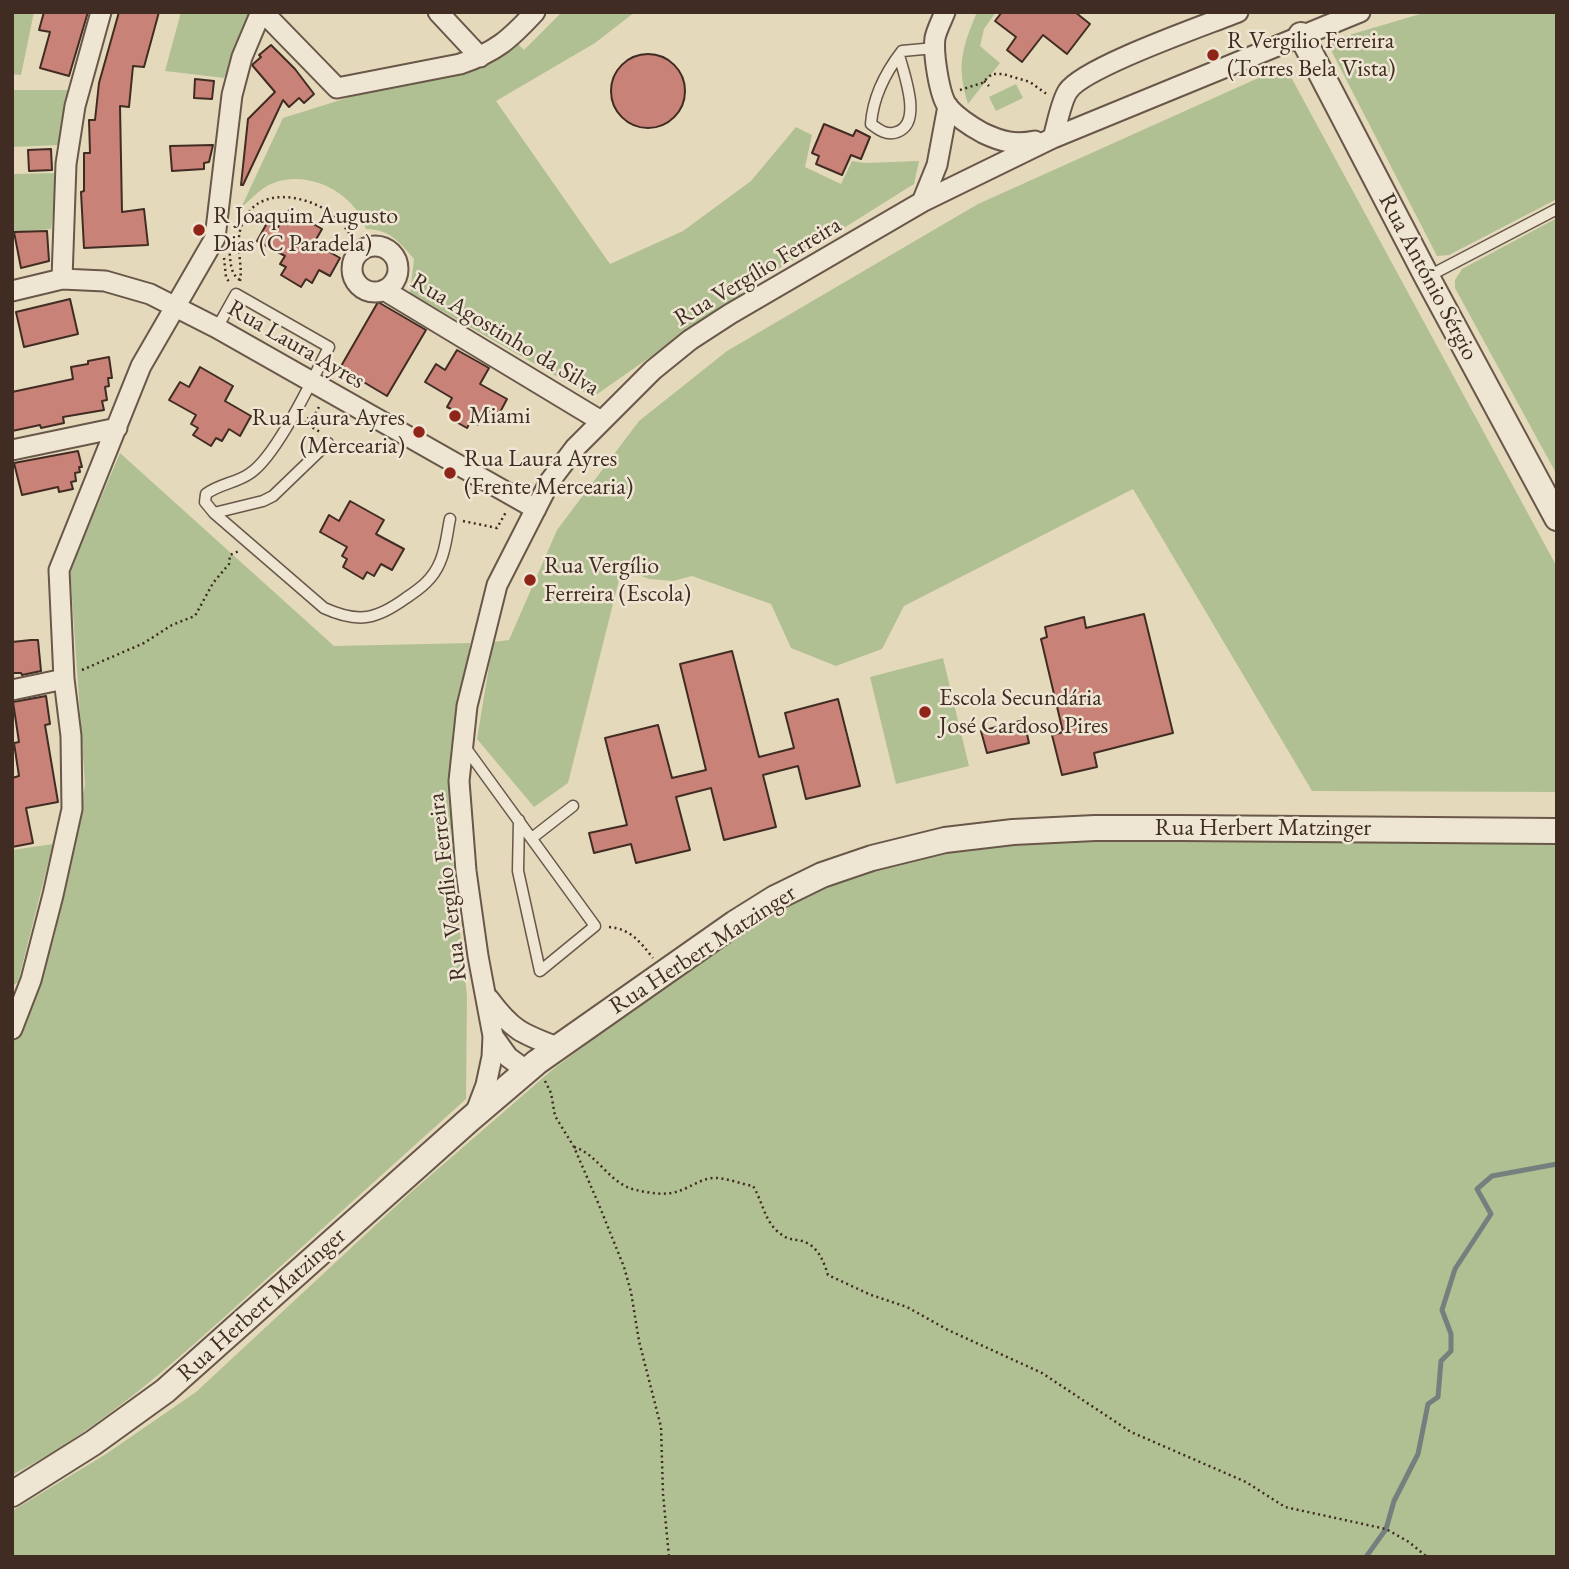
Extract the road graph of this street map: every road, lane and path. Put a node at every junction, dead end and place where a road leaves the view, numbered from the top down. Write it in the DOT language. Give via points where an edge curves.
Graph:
graph roads {
  1 [pos="101,12"];
  2 [pos="262,12"];
  3 [pos="439,12"];
  4 [pos="536,12"];
  5 [pos="945,12"];
  6 [pos="1238,12"];
  7 [pos="1360,12"];
  8 [pos="1301,35"];
  9 [pos="935,48"];
  10 [pos="899,55"];
  11 [pos="480,57"];
  12 [pos="997,73"];
  13 [pos="1000,79"];
  14 [pos="984,81"];
  15 [pos="989,86"];
  16 [pos="945,101"];
  17 [pos="1064,102"];
  18 [pos="1053,138"];
  19 [pos="922,202"];
  20 [pos="1557,209"];
  21 [pos="239,235"];
  22 [pos="225,236"];
  23 [pos="362,250"];
  24 [pos="241,271"];
  25 [pos="1427,277"];
  26 [pos="62,279"];
  27 [pos="240,280"];
  28 [pos="384,290"];
  29 [pos="12,291"];
  30 [pos="236,294"];
  31 [pos="177,306"];
  32 [pos="218,328"];
  33 [pos="311,382"];
  34 [pos="601,421"];
  35 [pos="321,425"];
  36 [pos="117,428"];
  37 [pos="319,431"];
  38 [pos="328,443"];
  39 [pos="12,450"];
  40 [pos="514,496"];
  41 [pos="536,509"];
  42 [pos="214,513"];
  43 [pos="1557,518"];
  44 [pos="450,519"];
  45 [pos="252,545"];
  46 [pos="64,679"];
  47 [pos="12,690"];
  48 [pos="463,744"];
  49 [pos="573,806"];
  50 [pos="519,820"];
  51 [pos="1557,831"];
  52 [pos="531,838"];
  53 [pos="595,926"];
  54 [pos="664,972"];
  55 [pos="486,996"];
  56 [pos="18,1001"];
  57 [pos="12,1029"];
  58 [pos="494,1036"];
  59 [pos="557,1047"];
  60 [pos="532,1067"];
  61 [pos="475,1115"];
  62 [pos="573,1147"];
  63 [pos="12,1494"];
  64 [pos="669,1557"];
  65 [pos="1427,1557"];
  1 -- 26 [label="street" via="75,106 66,164"];
  2 -- 11 [label="street" via="337,88"];
  2 -- 22 [label="street" via="242,57 232,95"];
  3 -- 11 [label="street"];
  4 -- 11 [label="street" via="505,44"];
  5 -- 9 [label="street"];
  6 -- 17 [label="street" via="1083,77 1067,92"];
  7 -- 8 [label="street"];
  8 -- 18 [label="street"];
  8 -- 25 [label="street, Rua António Sérgio"];
  9 -- 10 [label="lane"];
  9 -- 16 [label="street"];
  10 -- 10 [label="lane" via="873,104 871,124 894,134 905,128 911,108"];
  12 -- 13 [label="path"];
  12 -- 14 [label="path"];
  12 -- 17 [label="path" via="1030,82"];
  14 -- 15 [label="path"];
  14 -- 16 [label="path"];
  16 -- 18 [label="street" via="972,127 997,139 1017,145"];
  16 -- 19 [label="street" via="937,165"];
  17 -- 18 [label="street"];
  18 -- 19 [label="street, Rua Vergílio Ferreira"];
  19 -- 34 [label="street, Rua Vergílio Ferreira" via="690,340"];
  20 -- 25 [label="lane"];
  21 -- 22 [label="path"];
  21 -- 23 [label="path" via="247,213 267,198 301,197 336,217"];
  21 -- 24 [label="path"];
  22 -- 27 [label="path" via="231,269"];
  22 -- 30 [label="path" via="226,277"];
  22 -- 31 [label="street"];
  23 -- 28 [label="street" via="353,264 355,281 368,291"];
  23 -- 28 [label="street" via="378,247 392,254 398,270"];
  25 -- 43 [label="street, Rua António Sérgio"];
  26 -- 29 [label="street, Rua Laura Ayres"];
  26 -- 31 [label="street, Rua Laura Ayres" via="105,281"];
  28 -- 34 [label="street, Rua Agostinho da Silva"];
  30 -- 32 [label="lane"];
  30 -- 33 [label="lane" via="329,346"];
  31 -- 32 [label="street, Rua Laura Ayres"];
  31 -- 36 [label="street" via="141,366"];
  32 -- 33 [label="street, Rua Laura Ayres"];
  33 -- 40 [label="street, Rua Laura Ayres"];
  33 -- 42 [label="lane" via="261,464 206,494 205,502"];
  34 -- 41 [label="street, Rua Vergílio Ferreira" via="550,481"];
  35 -- 37 [label="path" via="307,418 305,424"];
  36 -- 39 [label="street"];
  36 -- 46 [label="street" via="59,570"];
  38 -- 42 [label="lane" via="273,496"];
  40 -- 41 [label="street, Rua Laura Ayres"];
  40 -- 44 [label="path" via="497,528"];
  41 -- 48 [label="street, Rua Vergílio Ferreira" via="491,599"];
  42 -- 45 [label="lane"];
  44 -- 45 [label="lane" via="441,560 424,586 385,613 371,617 324,608"];
  45 -- 46 [label="path" via="230,555 229,564 195,616"];
  46 -- 47 [label="street"];
  46 -- 56 [label="street" via="72,809 53,895"];
  48 -- 50 [label="lane"];
  48 -- 55 [label="street, Rua Vergílio Ferreira" via="459,781 466,871"];
  49 -- 52 [label="lane"];
  50 -- 52 [label="lane"];
  50 -- 53 [label="lane" via="518,871 540,971"];
  51 -- 54 [label="street, Rua Herbert Matzinger" via="1095,828 945,841 822,875 775,898"];
  52 -- 53 [label="lane"];
  53 -- 54 [label="path" via="620,928 637,937"];
  54 -- 59 [label="street, Rua Herbert Matzinger"];
  55 -- 58 [label="street, Rua Vergílio Ferreira"];
  55 -- 59 [label="street, Rua Vergílio Ferreira" via="506,1022 528,1037"];
  56 -- 57 [label="street"];
  58 -- 60 [label="street, Rua Vergílio Ferreira" via="508,1057"];
  58 -- 61 [label="street, Rua Vergílio Ferreira" via="486,1086"];
  59 -- 60 [label="street, Rua Herbert Matzinger"];
  60 -- 61 [label="street, Rua Herbert Matzinger"];
  60 -- 62 [label="path" via="551,1093 555,1116"];
  61 -- 63 [label="street, Rua Herbert Matzinger" via="165,1391"];
  62 -- 64 [label="path" via="631,1292 661,1426"];
  62 -- 65 [label="path" via="584,1150 625,1187 639,1191 679,1191 714,1178 753,1186 774,1228 789,1240 807,1243 823,1257 828,1275 907,1307 1042,1373 1131,1432 1246,1482 1285,1507 1386,1529"];
}
